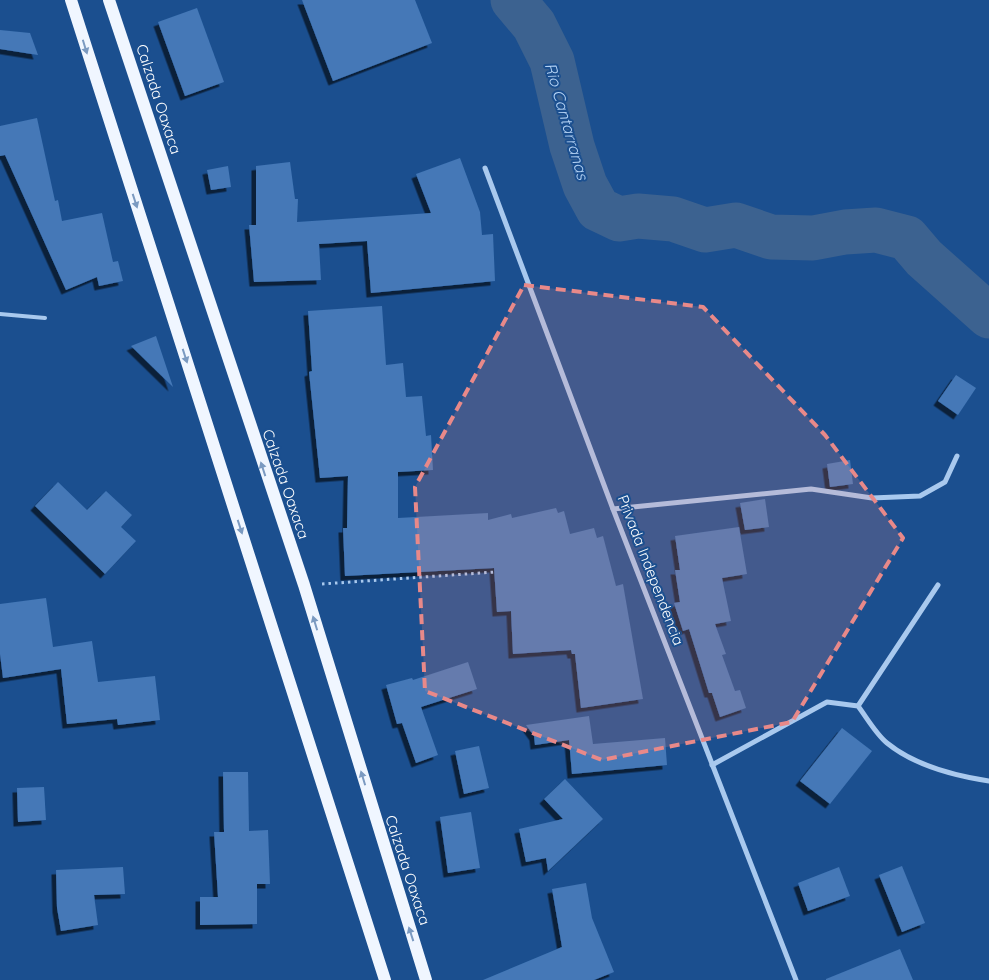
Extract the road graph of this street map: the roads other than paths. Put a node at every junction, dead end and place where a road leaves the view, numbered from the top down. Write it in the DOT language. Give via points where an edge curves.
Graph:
graph roads {
  1 [pos="71,0"];
  2 [pos="109,0"];
  3 [pos="485,168"];
  4 [pos="0,314"];
  5 [pos="45,318"];
  6 [pos="956,456"];
  7 [pos="613,509"];
  8 [pos="938,585"];
  9 [pos="858,706"];
  10 [pos="712,765"];
  11 [pos="989,781"];
  12 [pos="385,980"];
  13 [pos="426,980"];
  14 [pos="796,980"];
  1 -- 12 [label="main road, one-way"];
  13 -- 2 [label="main road, Calzada Oaxaca, one-way" via="304,585"];
  3 -- 7 [label="street, Privada Independencia"];
  4 -- 5 [label="lane"];
  6 -- 7 [label="street" via="945,482 920,496 872,498 811,489"];
  7 -- 10 [label="street, Privada Independencia"];
  8 -- 9 [label="street"];
  9 -- 10 [label="street" via="827,702"];
  9 -- 11 [label="street" via="886,743 910,757 939,769"];
  10 -- 14 [label="street, Privada Independencia"];
}
